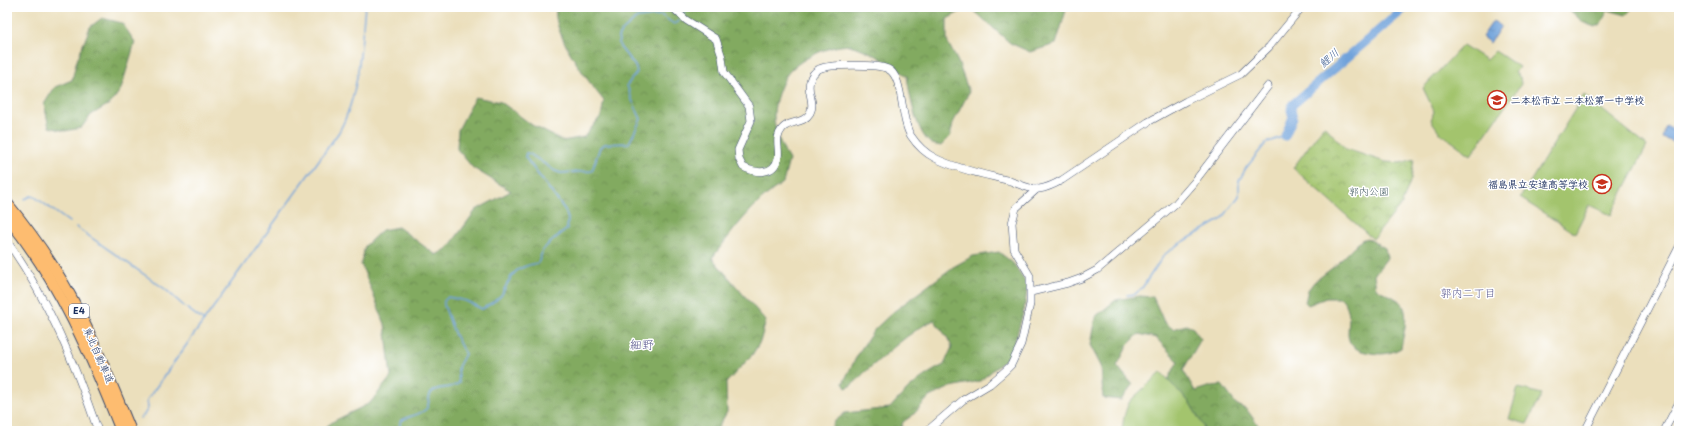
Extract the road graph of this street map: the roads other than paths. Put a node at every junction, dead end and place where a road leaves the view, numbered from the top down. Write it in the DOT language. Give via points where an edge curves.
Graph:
graph roads {
  1 [pos="672,7"];
  2 [pos="1302,7"];
  3 [pos="1268,86"];
  4 [pos="1037,189"];
  5 [pos="7,203"];
  6 [pos="7,217"];
  7 [pos="7,241"];
  8 [pos="1679,247"];
  9 [pos="1031,292"];
  10 [pos="1679,402"];
  11 [pos="98,431"];
  12 [pos="121,431"];
  13 [pos="131,431"];
  14 [pos="927,431"];
  15 [pos="1585,431"];
  16 [pos="1664,431"];
  1 -- 4 [label="street" via="686,20 716,39 724,72 749,106 751,121 738,154 743,167 750,171 763,173 773,166 778,158 777,139 781,130 803,121 808,116 812,106 809,85 816,71 835,66 875,67 887,69 894,75 908,131 926,152 941,161"];
  2 -- 4 [label="street" via="1269,48 1241,74 1148,122 1062,180"];
  3 -- 9 [label="street" via="1175,204 1097,270 1068,283"];
  4 -- 9 [label="street" via="1016,208 1012,223 1014,249 1030,276"];
  5 -- 13 [label="highway, 東北自動車道 / E4" via="49,260 78,310"];
  6 -- 12 [label="highway, 東北自動車道 / E4" via="42,266 70,314"];
  7 -- 11 [label="street" via="51,315 84,390"];
  8 -- 15 [label="street"];
  9 -- 14 [label="street" via="1021,344 1010,365 1000,376 963,400"];
  10 -- 16 [label="street"];
}
